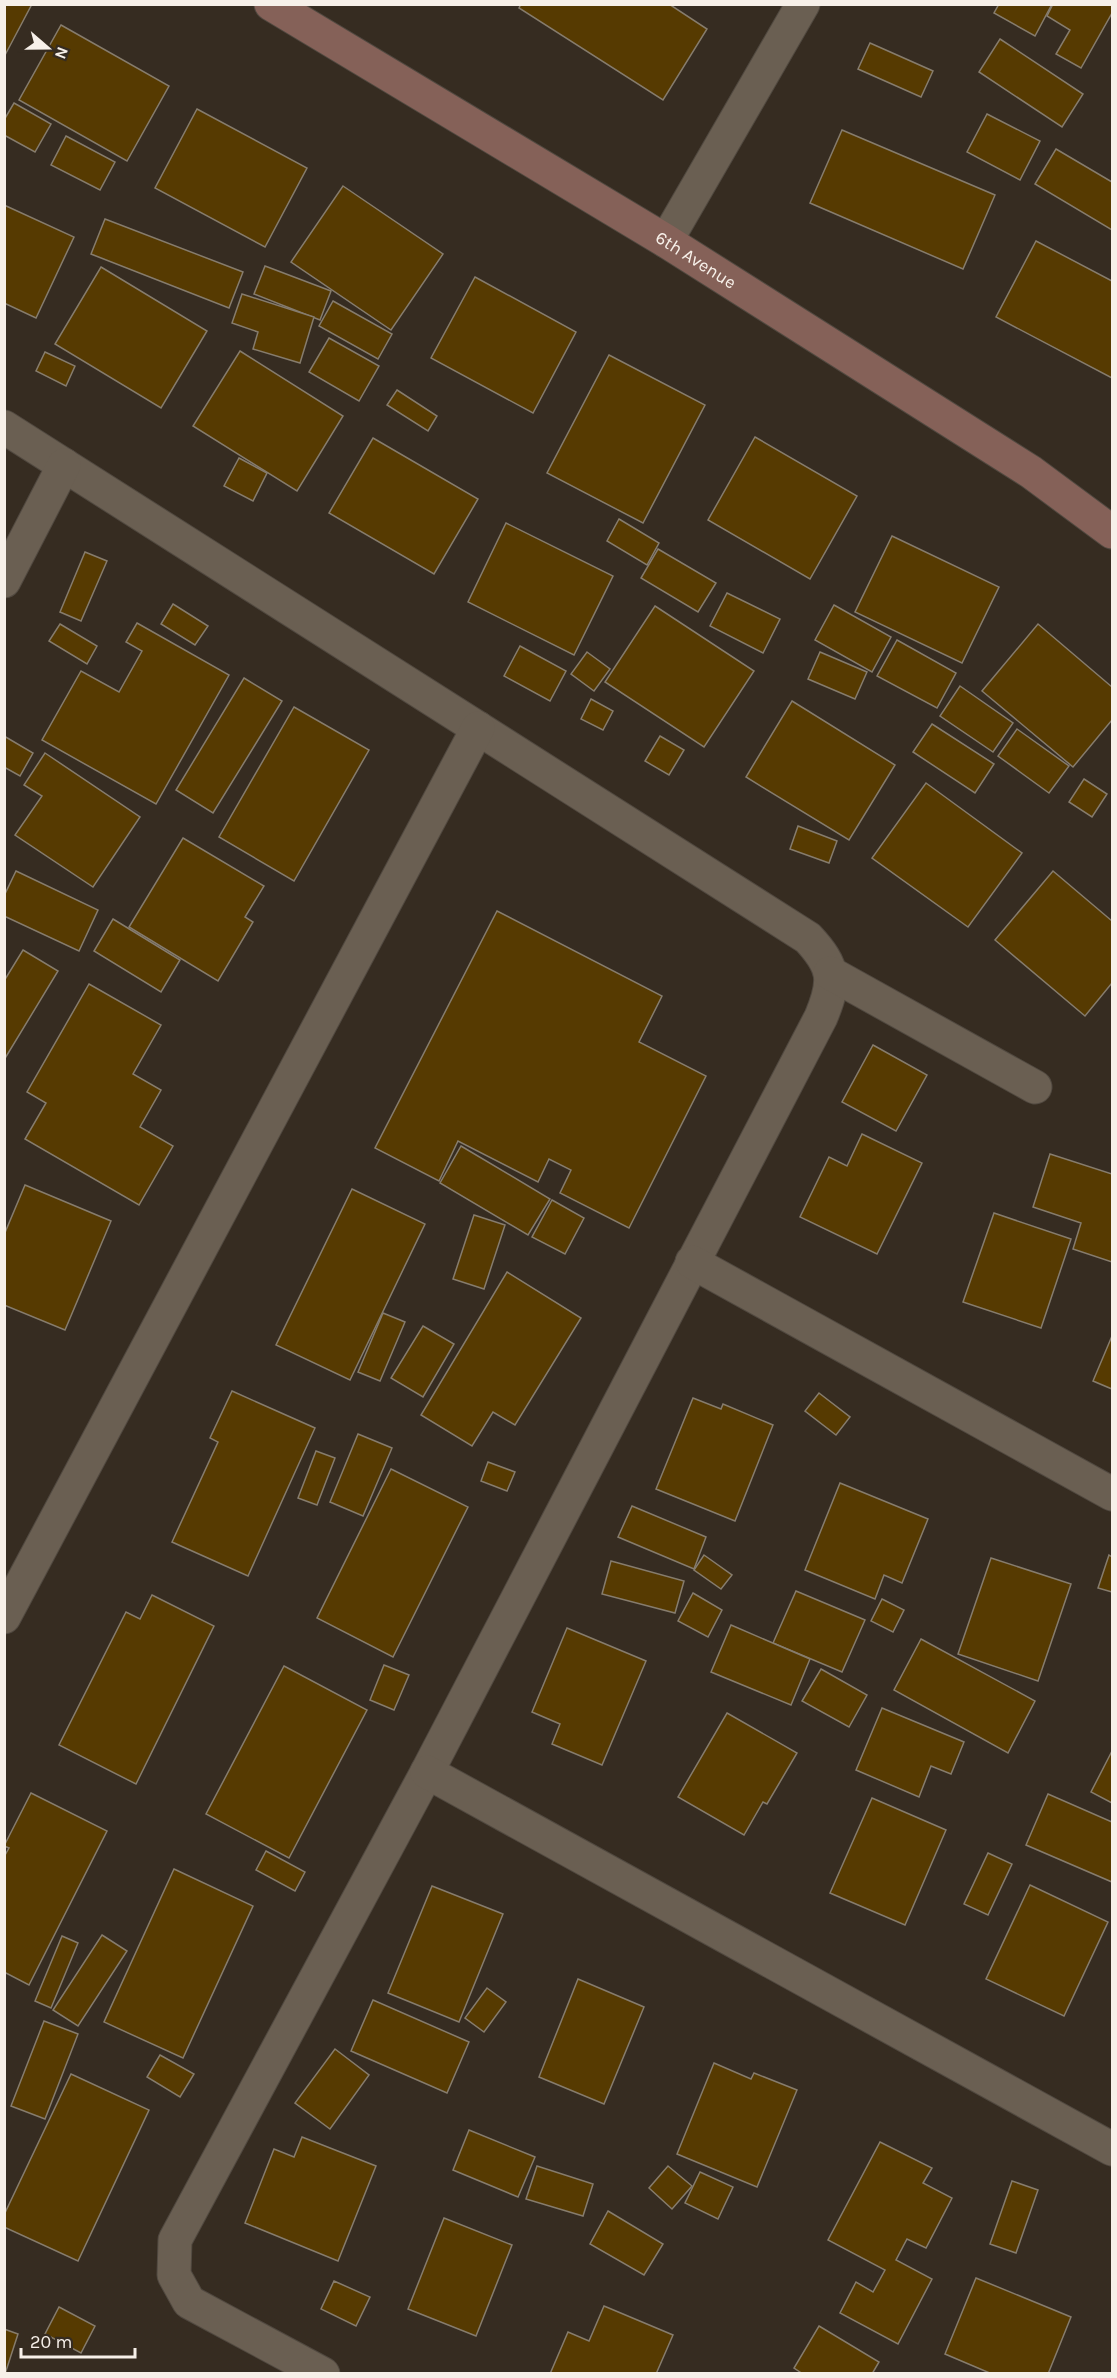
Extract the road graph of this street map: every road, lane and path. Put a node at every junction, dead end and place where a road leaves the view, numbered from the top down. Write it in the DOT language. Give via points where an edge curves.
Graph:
graph roads {
  1 [pos="271,4"];
  2 [pos="803,4"];
  3 [pos="666,242"];
  4 [pos="4,427"];
  5 [pos="64,465"];
  6 [pos="1113,532"];
  7 [pos="4,580"];
  8 [pos="478,728"];
  9 [pos="830,973"];
  10 [pos="1035,1087"];
  11 [pos="692,1262"];
  12 [pos="1113,1494"];
  13 [pos="4,1617"];
  14 [pos="427,1773"];
  15 [pos="1113,2149"];
  16 [pos="323,2373"];
  1 -- 3 [label="street, 6th Avenue"];
  2 -- 3 [label="street"];
  3 -- 6 [label="street, 6th Avenue" via="1031,472"];
  4 -- 5 [label="street"];
  5 -- 7 [label="street"];
  5 -- 8 [label="street"];
  8 -- 9 [label="street" via="808,938 823,954"];
  8 -- 13 [label="street"];
  9 -- 10 [label="street"];
  9 -- 11 [label="street" via="832,991 821,1017"];
  11 -- 12 [label="street"];
  11 -- 14 [label="street"];
  14 -- 15 [label="street"];
  14 -- 16 [label="street" via="175,2240 174,2275 189,2302"];
}
